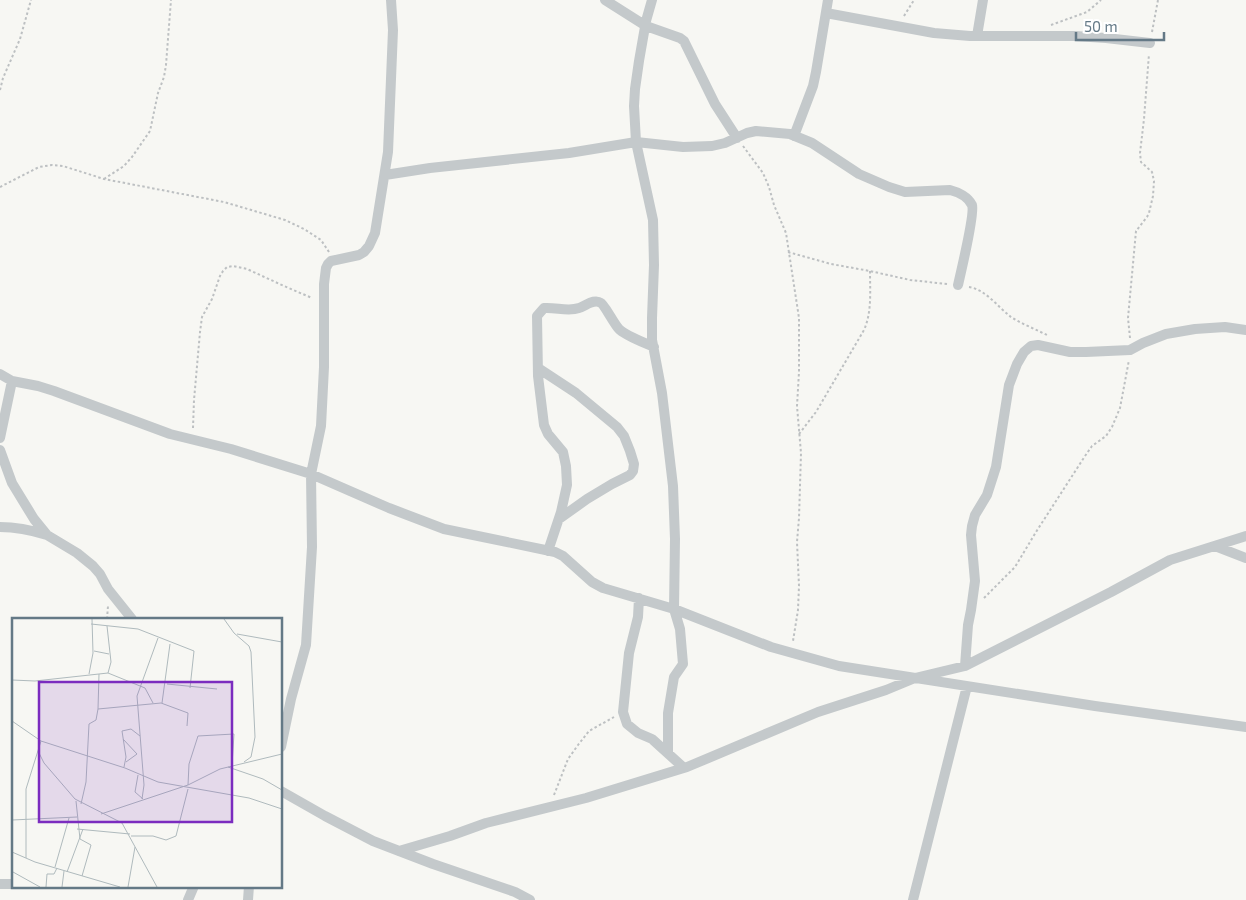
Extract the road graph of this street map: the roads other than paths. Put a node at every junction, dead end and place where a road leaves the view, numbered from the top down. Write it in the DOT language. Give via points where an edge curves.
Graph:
graph roads {
  1 [pos="391,0"];
  2 [pos="605,0"];
  3 [pos="652,0"];
  4 [pos="828,0"];
  5 [pos="983,0"];
  6 [pos="826,13"];
  7 [pos="646,26"];
  8 [pos="977,36"];
  9 [pos="1150,43"];
  10 [pos="794,136"];
  11 [pos="737,138"];
  12 [pos="636,142"];
  13 [pos="385,175"];
  14 [pos="958,285"];
  15 [pos="1246,330"];
  16 [pos="654,347"];
  17 [pos="538,368"];
  18 [pos="0,374"];
  19 [pos="12,381"];
  20 [pos="0,438"];
  21 [pos="0,450"];
  22 [pos="311,474"];
  23 [pos="559,519"];
  24 [pos="0,527"];
  25 [pos="47,535"];
  26 [pos="1246,536"];
  27 [pos="1215,546"];
  28 [pos="548,551"];
  29 [pos="1246,558"];
  30 [pos="639,598"];
  31 [pos="674,609"];
  32 [pos="131,618"];
  33 [pos="965,666"];
  34 [pos="915,678"];
  35 [pos="967,686"];
  36 [pos="1246,727"];
  37 [pos="282,742"];
  38 [pos="668,752"];
  39 [pos="684,768"];
  40 [pos="282,792"];
  41 [pos="400,851"];
  42 [pos="193,888"];
  43 [pos="188,900"];
  44 [pos="530,900"];
  45 [pos="913,900"];
  1 -- 13 [label="street" via="393,30"];
  2 -- 7 [label="street"];
  3 -- 7 [label="street"];
  4 -- 6 [label="street"];
  5 -- 8 [label="street"];
  6 -- 8 [label="street" via="934,33"];
  6 -- 10 [label="street" via="814,79"];
  7 -- 11 [label="street" via="684,40 715,104"];
  7 -- 12 [label="street" via="635,89"];
  8 -- 9 [label="street" via="1075,36"];
  10 -- 11 [label="street" via="756,131"];
  10 -- 14 [label="street" via="812,143 859,174 890,187 905,192 950,190 967,199 973,210"];
  11 -- 12 [label="street" via="712,146 683,147"];
  12 -- 13 [label="street"];
  12 -- 16 [label="street" via="653,220"];
  13 -- 22 [label="street" via="375,233 369,246 364,252 335,260 326,268 321,426"];
  15 -- 33 [label="street" via="1195,329 1166,334 1130,350 1070,352 1038,345 1024,352 1009,385 996,468 972,526 975,582"];
  16 -- 17 [label="street" via="620,331 602,303 590,303 570,310 544,308 536,320"];
  16 -- 31 [label="street" via="674,500"];
  17 -- 23 [label="street" via="544,425 563,452 566,466 567,485"];
  17 -- 23 [label="street" via="618,427 634,464 630,475"];
  18 -- 19 [label="street"];
  19 -- 20 [label="street"];
  19 -- 22 [label="street" via="54,390 170,434"];
  21 -- 25 [label="street" via="12,483"];
  22 -- 28 [label="street" via="444,529"];
  22 -- 37 [label="street" via="312,547 306,645"];
  23 -- 28 [label="street"];
  24 -- 25 [label="street"];
  25 -- 32 [label="street" via="93,566"];
  26 -- 27 [label="street"];
  27 -- 29 [label="street"];
  27 -- 33 [label="street" via="1170,560"];
  28 -- 30 [label="street" via="563,556 603,588"];
  30 -- 31 [label="street"];
  30 -- 38 [label="street" via="623,712 628,724 638,733"];
  31 -- 34 [label="street" via="791,654 839,666"];
  31 -- 38 [label="street" via="680,629 683,664 674,677 668,713"];
  33 -- 34 [label="street"];
  34 -- 35 [label="street"];
  34 -- 39 [label="street" via="818,712"];
  35 -- 36 [label="street"];
  35 -- 45 [label="street"];
  38 -- 39 [label="street"];
  39 -- 41 [label="street" via="586,798 486,823"];
  40 -- 41 [label="street" via="372,841"];
  41 -- 44 [label="street" via="516,892"];
  42 -- 43 [label="street"];
}
